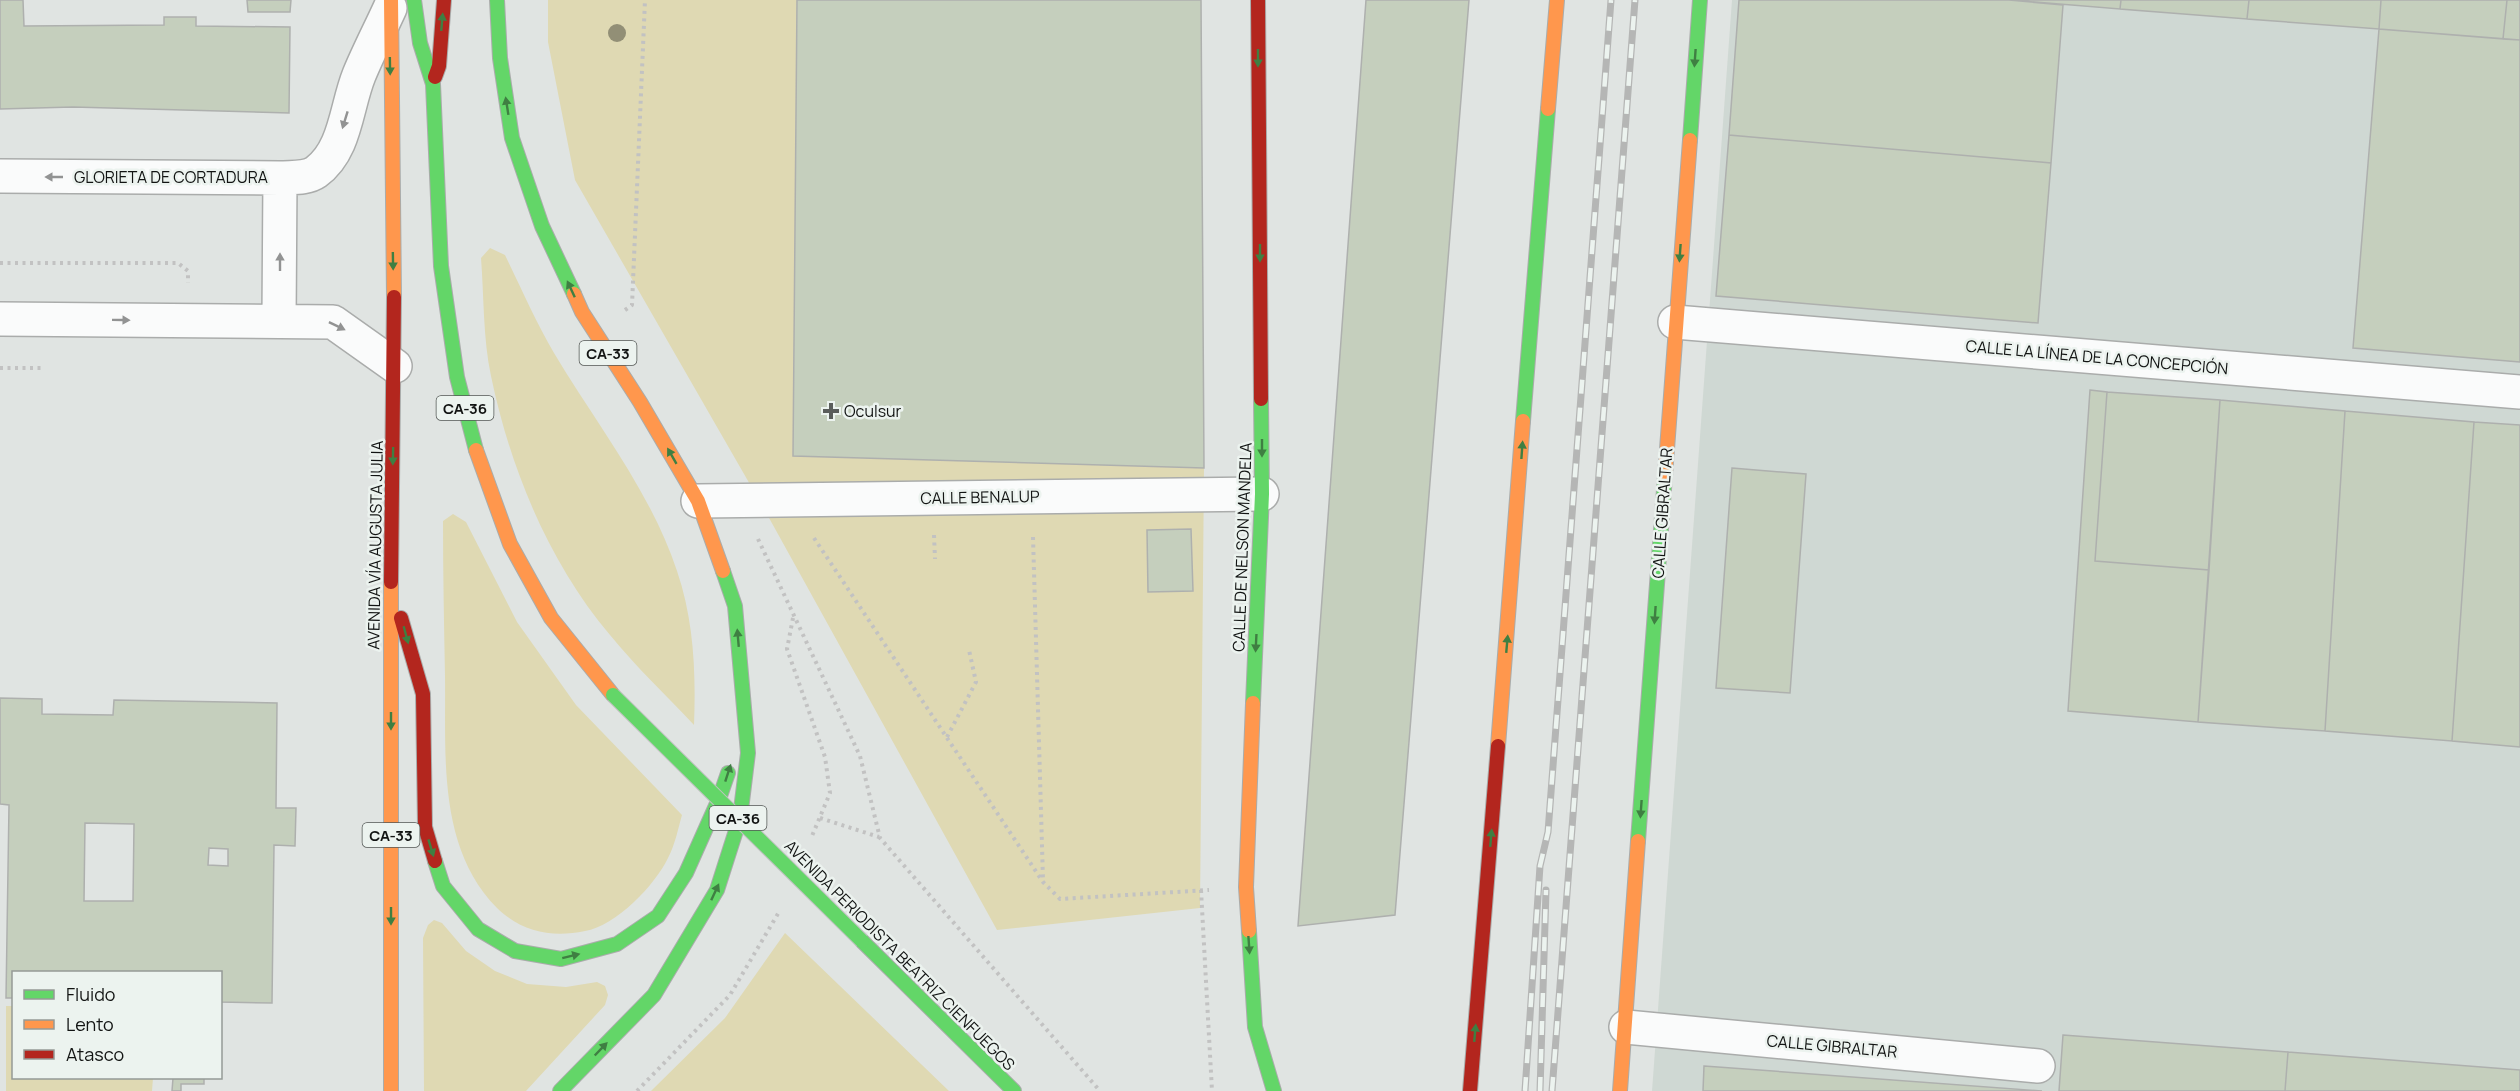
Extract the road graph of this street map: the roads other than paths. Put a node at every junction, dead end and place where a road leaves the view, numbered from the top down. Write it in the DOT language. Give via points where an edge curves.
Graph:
graph roads {
  1 [pos="444,0"];
  2 [pos="497,0"];
  3 [pos="1258,0"];
  4 [pos="1557,0"];
  5 [pos="1700,0"];
  6 [pos="398,3"];
  7 [pos="433,84"];
  8 [pos="0,176"];
  9 [pos="280,178"];
  10 [pos="0,319"];
  11 [pos="279,321"];
  12 [pos="1675,322"];
  13 [pos="395,366"];
  14 [pos="2520,392"];
  15 [pos="1262,494"];
  16 [pos="698,501"];
  17 [pos="391,578"];
  18 [pos="743,696"];
  19 [pos="1255,1027"];
  20 [pos="1626,1027"];
  21 [pos="2038,1065"];
  22 [pos="1284,1073"];
  23 [pos="1471,1085"];
  24 [pos="391,1091"];
  25 [pos="561,1091"];
  26 [pos="1014,1091"];
  27 [pos="1274,1091"];
  28 [pos="1458,1091"];
  29 [pos="1620,1091"];
  7 -- 1 [label="main road, AVENIDA PERIODISTA BEATRIZ CIENFUEGOS / CA-36, one-way" via="439,66"];
  16 -- 2 [label="main road, CA-33, one-way" via="582,312 542,226 512,138 500,58"];
  3 -- 15 [label="main road, CALLE DE NELSON MANDELA, one-way"];
  23 -- 4 [label="main road, one-way"];
  5 -- 12 [label="main road, CALLE GIBRALTAR, one-way"];
  6 -- 7 [label="main road, AVENIDA PERIODISTA BEATRIZ CIENFUEGOS / CA-36" via="420,43"];
  6 -- 9 [label="street, one-way" via="358,77 338,143 328,161 304,177"];
  6 -- 13 [label="main road, AVENIDA VÍA AUGUSTA JULIA / CA-33, one-way"];
  7 -- 26 [label="main road, AVENIDA PERIODISTA BEATRIZ CIENFUEGOS / CA-36, bridge" via="441,266 457,377 479,460 510,544 551,618 613,695"];
  9 -- 8 [label="street, GLORIETA DE CORTADURA, one-way"];
  11 -- 9 [label="street, GLORIETA DE CORTADURA, one-way"];
  10 -- 11 [label="street, one-way"];
  11 -- 13 [label="street, one-way" via="333,322"];
  12 -- 14 [label="street, CALLE LA LÍNEA DE LA CONCEPCIÓN"];
  12 -- 20 [label="main road, CALLE GIBRALTAR, one-way"];
  13 -- 17 [label="main road, AVENIDA VÍA AUGUSTA JULIA / CA-33, one-way"];
  15 -- 16 [label="street, CALLE BENALUP"];
  15 -- 19 [label="main road, CALLE DE NELSON MANDELA, one-way" via="1246,887"];
  18 -- 16 [label="main road, CA-33, one-way" via="735,606"];
  17 -- 18 [label="main road, one-way" via="423,694 425,827 443,886 478,928 515,951 561,959 617,944 658,916 686,873 719,799 736,747"];
  17 -- 24 [label="main road, AVENIDA VÍA AUGUSTA JULIA / CA-33, one-way"];
  25 -- 18 [label="main road, CA-33, one-way" via="654,995 717,890 740,818 748,753"];
  19 -- 22 [label="main road"];
  19 -- 27 [label="main road, CALLE DE NELSON MANDELA"];
  20 -- 21 [label="street, CALLE GIBRALTAR"];
  20 -- 29 [label="main road, CALLE GIBRALTAR"];
  23 -- 28 [label="main road"];
}
